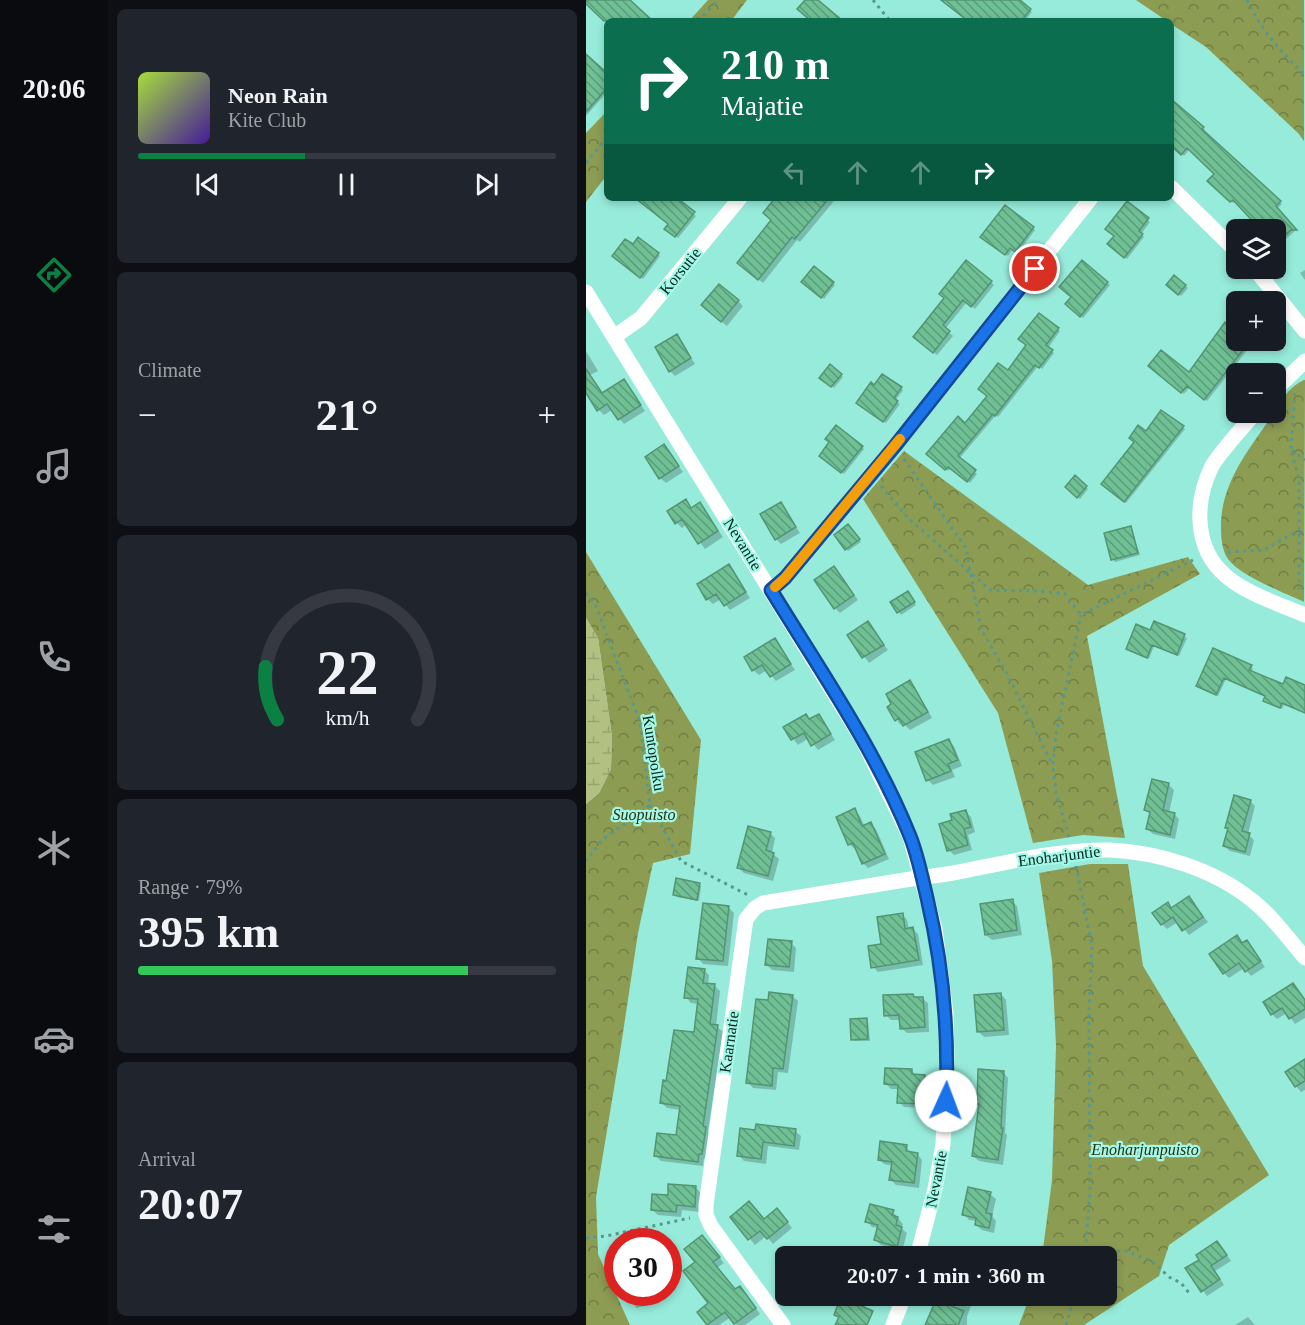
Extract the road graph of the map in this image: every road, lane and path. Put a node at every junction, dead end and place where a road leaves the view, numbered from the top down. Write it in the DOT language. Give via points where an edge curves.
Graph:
graph roads {
  1 [pos="718,0"];
  2 [pos="873,0"];
  3 [pos="1247,0"];
  4 [pos="701,18"];
  5 [pos="888,18"];
  6 [pos="1304,75"];
  7 [pos="604,141"];
  8 [pos="586,163"];
  9 [pos="1174,190"];
  10 [pos="738,201"];
  11 [pos="1089,201"];
  12 [pos="1226,241"];
  13 [pos="1263,279"];
  14 [pos="586,292"];
  15 [pos="1304,332"];
  16 [pos="614,337"];
  17 [pos="1301,364"];
  18 [pos="1286,379"];
  19 [pos="1247,423"];
  20 [pos="895,446"];
  21 [pos="1291,450"];
  22 [pos="1304,460"];
  23 [pos="870,473"];
  24 [pos="1299,533"];
  25 [pos="1304,533"];
  26 [pos="1207,553"];
  27 [pos="972,574"];
  28 [pos="771,590"];
  29 [pos="586,593"];
  30 [pos="1298,612"];
  31 [pos="1081,615"];
  32 [pos="1053,766"];
  33 [pos="650,805"];
  34 [pos="1073,852"];
  35 [pos="586,861"];
  36 [pos="922,877"];
  37 [pos="763,903"];
  38 [pos="1304,958"];
  39 [pos="706,1215"];
  40 [pos="586,1238"];
  41 [pos="920,1246"];
  42 [pos="1087,1246"];
  43 [pos="1117,1251"];
  44 [pos="1190,1294"];
  45 [pos="900,1306"];
  46 [pos="1072,1306"];
  47 [pos="783,1325"];
  48 [pos="892,1325"];
  49 [pos="1066,1325"];
  1 -- 4 [label="path"];
  2 -- 5 [label="path"];
  3 -- 6 [label="path" via="1258,22"];
  7 -- 8 [label="path"];
  9 -- 12 [label="street"];
  10 -- 16 [label="street, Korsutie" via="641,318"];
  11 -- 20 [label="street"];
  13 -- 15 [label="street"];
  14 -- 16 [label="street, Nevantie"];
  16 -- 28 [label="street, Nevantie"];
  17 -- 18 [label="street"];
  17 -- 21 [label="path"];
  19 -- 26 [label="street" via="1213,465 1200,503 1200,529"];
  20 -- 23 [label="street"];
  20 -- 27 [label="path" via="966,548"];
  21 -- 22 [label="path"];
  21 -- 24 [label="path" via="1299,479"];
  23 -- 27 [label="path" via="908,518"];
  23 -- 28 [label="street"];
  24 -- 25 [label="path"];
  24 -- 26 [label="path" via="1264,550"];
  24 -- 30 [label="path"];
  26 -- 30 [label="street" via="1228,578"];
  26 -- 31 [label="path"];
  27 -- 31 [label="path" via="990,590 1065,594"];
  27 -- 32 [label="path" via="981,628"];
  28 -- 36 [label="street, Nevantie" via="862,739 910,837"];
  29 -- 33 [label="path, Kuntopolku" via="595,603 640,722"];
  31 -- 32 [label="path"];
  32 -- 34 [label="path"];
  33 -- 35 [label="path, Kuntopolku" via="602,840"];
  33 -- 37 [label="path" via="681,861"];
  34 -- 36 [label="street, Enoharjuntie"];
  34 -- 38 [label="street, Enoharjuntie" via="1128,852 1212,875 1252,900"];
  34 -- 42 [label="path" via="1092,945"];
  36 -- 37 [label="street"];
  36 -- 41 [label="street, Nevantie" via="935,929 948,1060 943,1144"];
  37 -- 39 [label="street, Kaarnatie" via="746,919"];
  39 -- 40 [label="path"];
  39 -- 47 [label="street"];
  43 -- 44 [label="path" via="1152,1261 1182,1283"];
  45 -- 48 [label="street"];
  46 -- 49 [label="path"];
}
